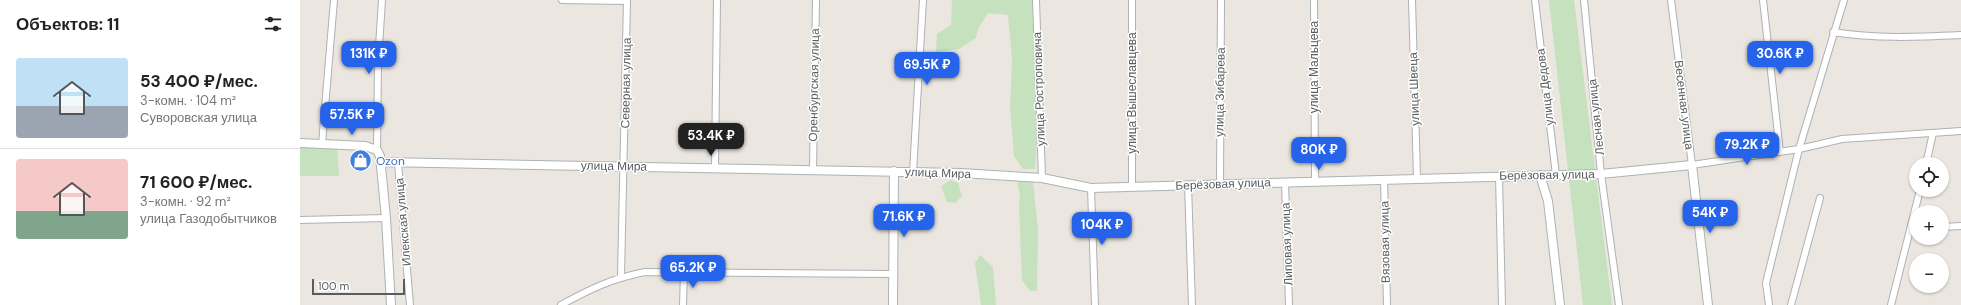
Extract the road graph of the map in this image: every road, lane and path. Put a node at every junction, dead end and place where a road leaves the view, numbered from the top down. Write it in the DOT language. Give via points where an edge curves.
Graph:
graph roads {
  1 [pos="334,0"];
  2 [pos="382,0"];
  3 [pos="562,0"];
  4 [pos="717,0"];
  5 [pos="816,0"];
  6 [pos="923,0"];
  7 [pos="1036,0"];
  8 [pos="1132,0"];
  9 [pos="1221,0"];
  10 [pos="1314,0"];
  11 [pos="1412,0"];
  12 [pos="1535,0"];
  13 [pos="1584,0"];
  14 [pos="1670,0"];
  15 [pos="1763,0"];
  16 [pos="1844,0"];
  17 [pos="627,1"];
  18 [pos="1833,32"];
  19 [pos="1961,35"];
  20 [pos="1961,131"];
  21 [pos="1933,133"];
  22 [pos="300,143"];
  23 [pos="322,144"];
  24 [pos="1799,149"];
  25 [pos="377,150"];
  26 [pos="1780,152"];
  27 [pos="1928,157"];
  28 [pos="382,162"];
  29 [pos="398,163"];
  30 [pos="1692,165"];
  31 [pos="624,166"];
  32 [pos="715,167"];
  33 [pos="813,170"];
  34 [pos="894,171"];
  35 [pos="913,172"];
  36 [pos="1601,174"];
  37 [pos="1540,175"];
  38 [pos="1556,175"];
  39 [pos="1499,176"];
  40 [pos="1040,178"];
  41 [pos="1417,178"];
  42 [pos="1384,179"];
  43 [pos="1315,181"];
  44 [pos="1285,182"];
  45 [pos="1220,184"];
  46 [pos="1188,185"];
  47 [pos="1132,187"];
  48 [pos="1091,188"];
  49 [pos="1820,198"];
  50 [pos="386,218"];
  51 [pos="300,220"];
  52 [pos="1961,226"];
  53 [pos="1949,227"];
  54 [pos="1909,245"];
  55 [pos="684,272"];
  56 [pos="893,274"];
  57 [pos="621,276"];
  58 [pos="391,305"];
  59 [pos="410,305"];
  60 [pos="562,305"];
  61 [pos="683,305"];
  62 [pos="893,305"];
  63 [pos="1095,305"];
  64 [pos="1192,305"];
  65 [pos="1289,305"];
  66 [pos="1387,305"];
  67 [pos="1502,305"];
  68 [pos="1560,305"];
  69 [pos="1619,305"];
  70 [pos="1708,305"];
  71 [pos="1769,305"];
  72 [pos="1791,305"];
  73 [pos="1891,305"];
  1 -- 23 [label="street"];
  2 -- 25 [label="street"];
  3 -- 17 [label="street"];
  4 -- 32 [label="street"];
  5 -- 33 [label="street, Оренбургская улица"];
  6 -- 35 [label="street"];
  7 -- 40 [label="street, улица Ростроповича"];
  8 -- 47 [label="street, улица Вышеславцева"];
  9 -- 45 [label="street, улица Зибарева"];
  10 -- 43 [label="street, улица Мальцева"];
  11 -- 41 [label="street, улица Швеца"];
  12 -- 38 [label="street, улица Дедова"];
  13 -- 36 [label="street, Лесная улица"];
  14 -- 30 [label="street, Весенная улица"];
  15 -- 26 [label="street"];
  16 -- 18 [label="street"];
  17 -- 31 [label="street, Северная улица"];
  18 -- 19 [label="street" via="1859,36"];
  18 -- 24 [label="street"];
  20 -- 21 [label="street"];
  21 -- 24 [label="street" via="1842,138"];
  21 -- 27 [label="street"];
  22 -- 23 [label="street"];
  23 -- 25 [label="street" via="365,146"];
  24 -- 26 [label="street"];
  24 -- 71 [label="street" via="1766,283"];
  25 -- 28 [label="street"];
  26 -- 30 [label="street"];
  28 -- 29 [label="street, улица Мира"];
  28 -- 50 [label="street"];
  29 -- 31 [label="street, улица Мира"];
  29 -- 59 [label="street, Илекская улица"];
  30 -- 36 [label="street, Берёзовая улица"];
  30 -- 70 [label="street, Весенная улица"];
  31 -- 32 [label="street, улица Мира"];
  31 -- 57 [label="street, Северная улица"];
  32 -- 33 [label="street, улица Мира"];
  33 -- 34 [label="street, улица Мира"];
  34 -- 35 [label="street, улица Мира"];
  34 -- 56 [label="street"];
  35 -- 40 [label="street, улица Мира"];
  36 -- 38 [label="street, Берёзовая улица"];
  36 -- 69 [label="street, Лесная улица"];
  37 -- 38 [label="street, Берёзовая улица"];
  37 -- 39 [label="street, Берёзовая улица"];
  37 -- 68 [label="street" via="1548,201"];
  39 -- 41 [label="street, Берёзовая улица"];
  39 -- 67 [label="street"];
  40 -- 48 [label="street, Берёзовая улица"];
  41 -- 42 [label="street, Берёзовая улица"];
  42 -- 43 [label="street, Берёзовая улица"];
  42 -- 66 [label="street, Вязовая улица"];
  43 -- 44 [label="street, Берёзовая улица"];
  44 -- 45 [label="street, Берёзовая улица"];
  44 -- 65 [label="street, Липовая улица"];
  45 -- 46 [label="street, Берёзовая улица"];
  46 -- 47 [label="street, Берёзовая улица"];
  46 -- 64 [label="street"];
  47 -- 48 [label="street, Берёзовая улица"];
  48 -- 63 [label="street"];
  49 -- 72 [label="street"];
  50 -- 51 [label="street"];
  50 -- 58 [label="street"];
  52 -- 53 [label="street"];
  54 -- 73 [label="street"];
  55 -- 56 [label="street"];
  55 -- 57 [label="street" via="645,272"];
  55 -- 61 [label="street"];
  56 -- 62 [label="street"];
  57 -- 60 [label="street"];
}
